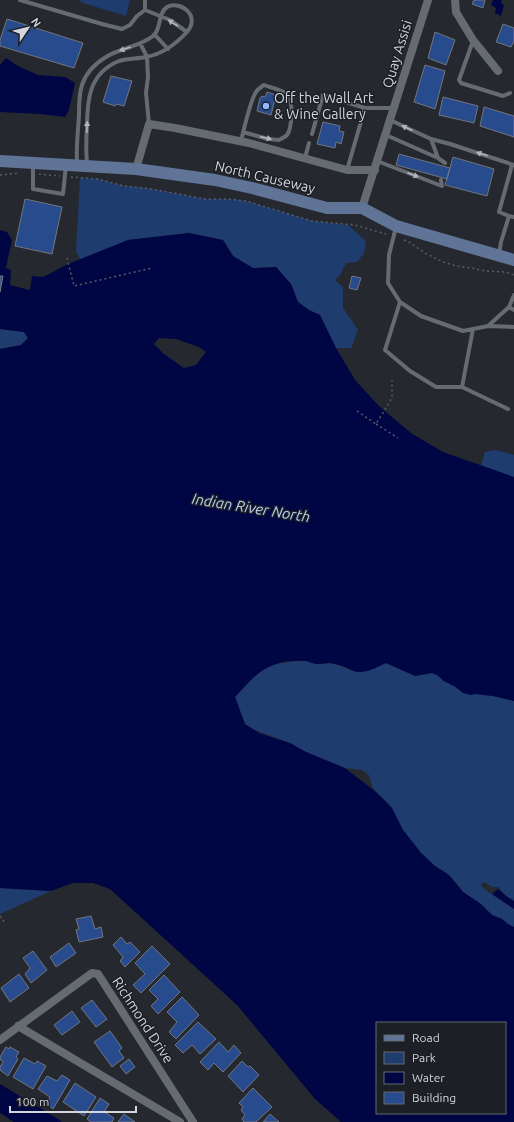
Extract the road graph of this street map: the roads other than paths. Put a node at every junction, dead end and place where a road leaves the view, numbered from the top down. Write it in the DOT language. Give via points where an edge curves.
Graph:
graph roads {
  1 [pos="20,0"];
  2 [pos="145,0"];
  3 [pos="428,0"];
  4 [pos="455,0"];
  5 [pos="145,10"];
  6 [pos="161,16"];
  7 [pos="187,32"];
  8 [pos="155,35"];
  9 [pos="473,40"];
  10 [pos="140,43"];
  11 [pos="168,50"];
  12 [pos="147,57"];
  13 [pos="498,71"];
  14 [pos="510,93"];
  15 [pos="365,108"];
  16 [pos="394,108"];
  17 [pos="390,120"];
  18 [pos="149,124"];
  19 [pos="243,132"];
  20 [pos="312,134"];
  21 [pos="386,135"];
  22 [pos="431,139"];
  23 [pos="241,141"];
  24 [pos="309,143"];
  25 [pos="304,158"];
  26 [pos="438,158"];
  27 [pos="0,161"];
  28 [pos="377,161"];
  29 [pos="445,163"];
  30 [pos="513,165"];
  31 [pos="33,168"];
  32 [pos="74,168"];
  33 [pos="136,169"];
  34 [pos="347,170"];
  35 [pos="375,170"];
  36 [pos="441,180"];
  37 [pos="362,208"];
  38 [pos="509,216"];
  39 [pos="514,217"];
  40 [pos="395,231"];
  41 [pos="499,255"];
  42 [pos="514,260"];
  43 [pos="514,295"];
  44 [pos="400,302"];
  45 [pos="508,307"];
  46 [pos="514,310"];
  47 [pos="488,326"];
  48 [pos="514,327"];
  49 [pos="473,329"];
  50 [pos="462,387"];
  51 [pos="508,409"];
  52 [pos="18,1026"];
  53 [pos="0,1040"];
  54 [pos="180,1122"];
  55 [pos="193,1122"];
  1 -- 5 [label="lane" via="122,29 130,25"];
  2 -- 5 [label="lane"];
  3 -- 16 [label="street, Quay Assisi"];
  4 -- 9 [label="street" via="456,12"];
  5 -- 6 [label="lane"];
  7 -- 6 [label="lane, one-way"];
  6 -- 7 [label="lane" via="164,9 174,4 188,9 192,22"];
  6 -- 8 [label="lane"];
  7 -- 11 [label="lane"];
  8 -- 10 [label="lane"];
  8 -- 11 [label="lane"];
  9 -- 13 [label="street"];
  9 -- 14 [label="lane" via="459,80 461,83 503,96"];
  10 -- 12 [label="lane"];
  10 -- 32 [label="lane, one-way" via="105,58 89,72 82,85"];
  11 -- 12 [label="lane"];
  12 -- 18 [label="lane" via="146,93"];
  32 -- 12 [label="lane, one-way" via="86,149 87,106 96,80 106,68 120,61"];
  15 -- 16 [label="lane"];
  15 -- 20 [label="lane" via="323,95"];
  15 -- 34 [label="lane"];
  16 -- 17 [label="street, Quay Assisi"];
  17 -- 21 [label="street, Quay Assisi"];
  22 -- 17 [label="lane, one-way"];
  18 -- 23 [label="street"];
  18 -- 33 [label="street"];
  19 -- 19 [label="lane, one-way" via="279,140 287,134 292,107 289,96 264,85 252,101"];
  19 -- 23 [label="lane"];
  21 -- 26 [label="lane"];
  21 -- 28 [label="street, Quay Assisi"];
  22 -- 26 [label="lane"];
  30 -- 22 [label="lane, one-way"];
  23 -- 25 [label="street"];
  24 -- 25 [label="lane"];
  25 -- 34 [label="street"];
  26 -- 29 [label="lane"];
  27 -- 31 [label="main road, North Causeway"];
  28 -- 35 [label="street, Quay Assisi"];
  28 -- 36 [label="lane, one-way" via="442,186"];
  30 -- 38 [label="lane" via="499,212"];
  31 -- 32 [label="main road, North Causeway"];
  31 -- 32 [label="lane" via="33,189 63,194"];
  32 -- 33 [label="main road, North Causeway"];
  33 -- 37 [label="main road, North Causeway" via="215,180 327,208"];
  34 -- 35 [label="street"];
  35 -- 37 [label="street, Quay Assisi"];
  37 -- 40 [label="main road, North Causeway"];
  38 -- 39 [label="lane"];
  38 -- 41 [label="lane"];
  40 -- 41 [label="main road, North Causeway"];
  40 -- 44 [label="lane" via="388,255 388,283"];
  41 -- 42 [label="main road, North Causeway"];
  43 -- 45 [label="lane"];
  44 -- 49 [label="lane" via="421,316 463,331"];
  44 -- 50 [label="lane" via="385,350 410,371 436,387"];
  45 -- 46 [label="lane"];
  45 -- 47 [label="lane"];
  47 -- 48 [label="lane"];
  47 -- 49 [label="lane"];
  49 -- 50 [label="lane"];
  50 -- 51 [label="lane"];
  52 -- 53 [label="street, Richmond Drive"];
  52 -- 54 [label="street"];
  52 -- 55 [label="street, Richmond Drive" via="92,973 98,974"];
}
